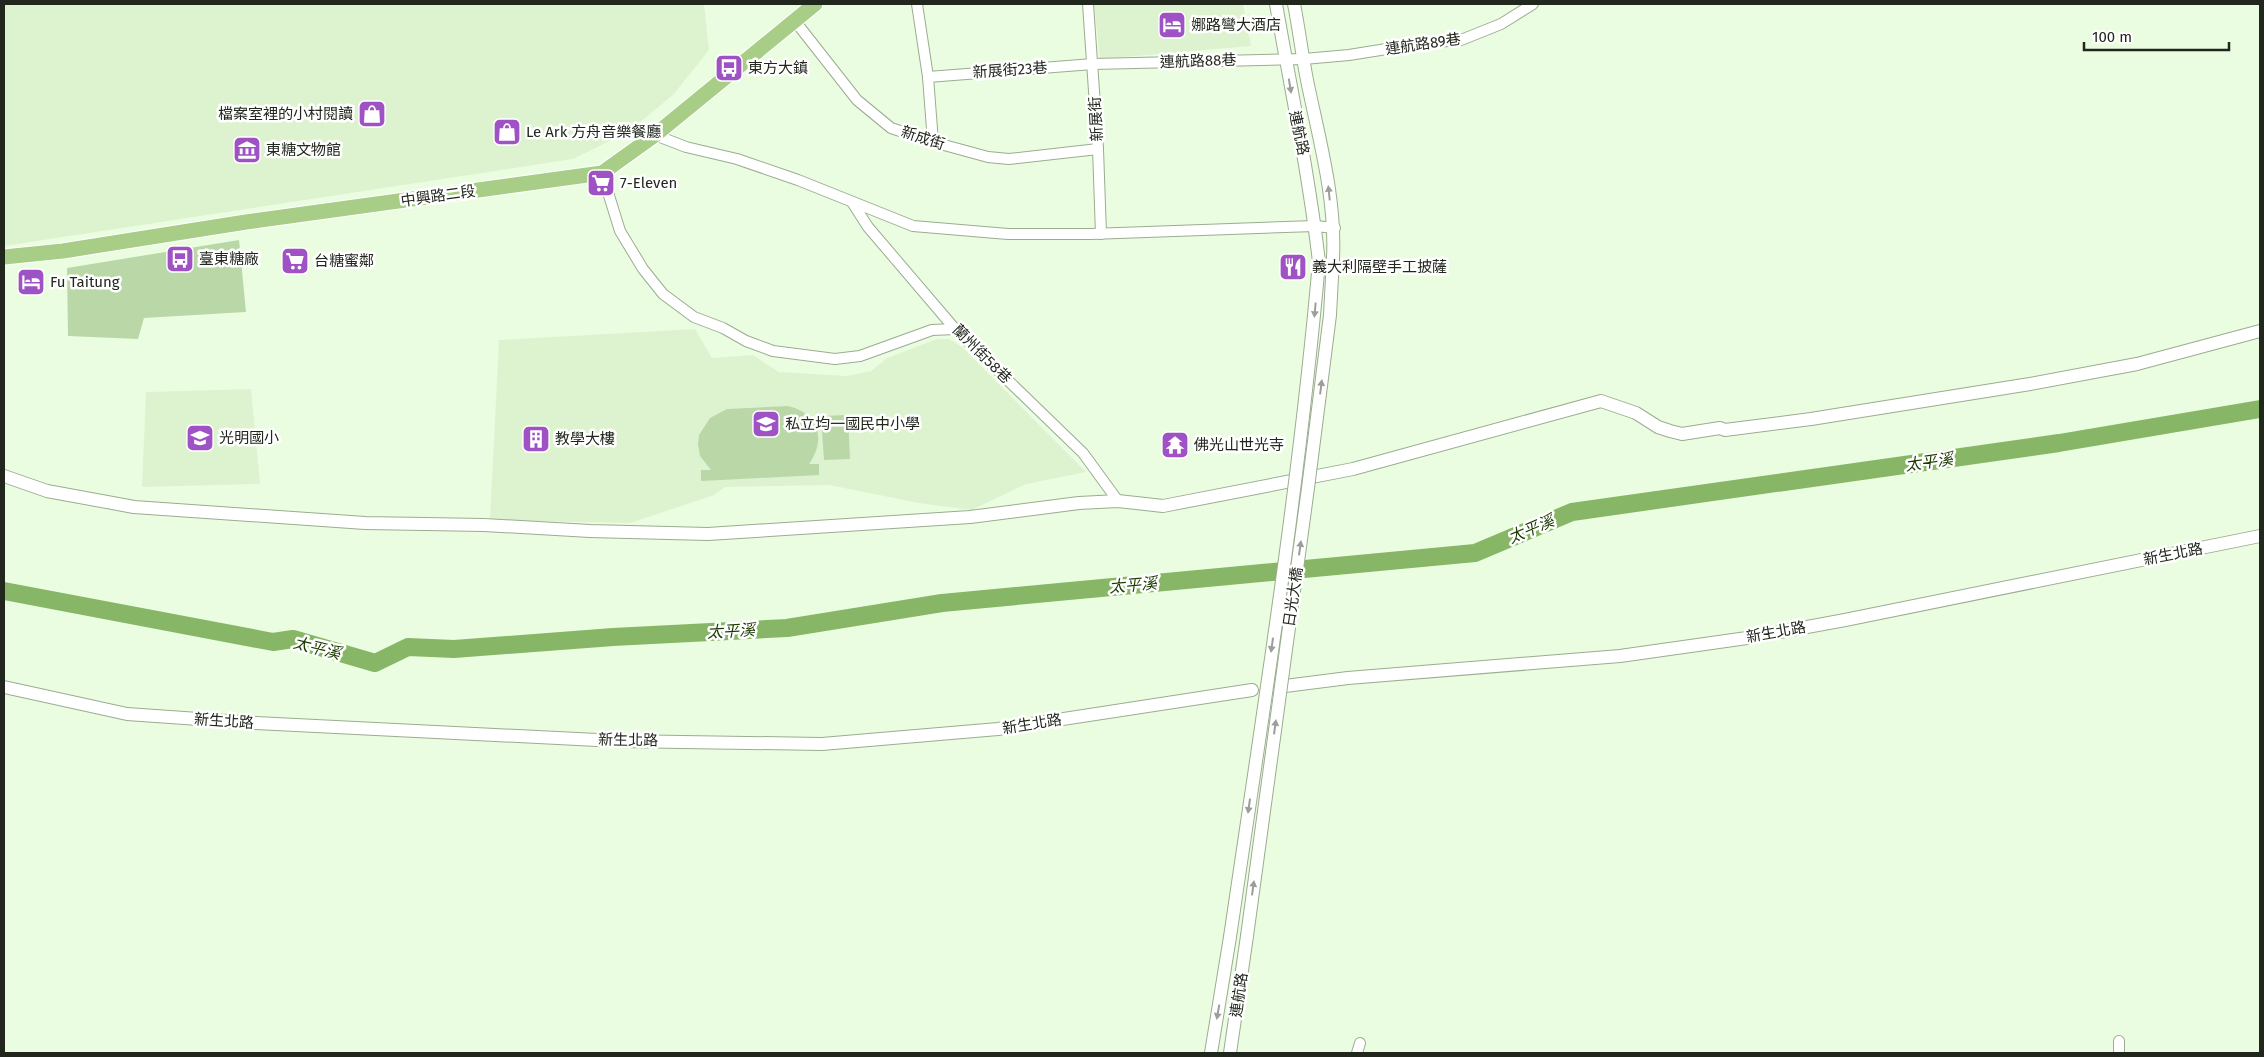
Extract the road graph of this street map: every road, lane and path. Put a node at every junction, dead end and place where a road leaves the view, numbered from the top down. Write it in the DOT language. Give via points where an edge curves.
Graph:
graph roads {
  1 [pos="815,4"];
  2 [pos="917,4"];
  3 [pos="1088,4"];
  4 [pos="1276,4"];
  5 [pos="1294,4"];
  6 [pos="1534,4"];
  7 [pos="795,21"];
  8 [pos="1285,58"];
  9 [pos="1304,59"];
  10 [pos="1093,64"];
  11 [pos="928,77"];
  12 [pos="655,135"];
  13 [pos="933,142"];
  14 [pos="1098,149"];
  15 [pos="602,173"];
  16 [pos="852,202"];
  17 [pos="1315,226"];
  18 [pos="1335,228"];
  19 [pos="1101,234"];
  20 [pos="4,257"];
  21 [pos="1333,258"];
  22 [pos="1319,262"];
  23 [pos="954,329"];
  24 [pos="2260,331"];
  25 [pos="4,476"];
  26 [pos="1118,501"];
  27 [pos="2260,536"];
  28 [pos="1285,686"];
  29 [pos="4,687"];
  30 [pos="1252,690"];
  31 [pos="1247,936"];
  32 [pos="1230,937"];
  33 [pos="2119,1040"];
  34 [pos="1211,1053"];
  35 [pos="1230,1053"];
  36 [pos="2119,1053"];
  1 -- 7 [label="main road, 中興路二段"];
  2 -- 11 [label="street"];
  3 -- 10 [label="street, 新展街"];
  4 -- 8 [label="street, 連航路"];
  5 -- 9 [label="street, 連航路"];
  6 -- 9 [label="street, 連航路89巷" via="1501,24 1461,40"];
  7 -- 12 [label="main road, 中興路二段"];
  7 -- 13 [label="street, 新成街" via="858,100 891,128"];
  8 -- 9 [label="street, 連航路88巷"];
  8 -- 10 [label="street, 連航路88巷"];
  8 -- 17 [label="street, 連航路, one-way"];
  18 -- 9 [label="street, 連航路, one-way"];
  10 -- 11 [label="street, 新展街23巷"];
  10 -- 14 [label="street, 新展街"];
  11 -- 13 [label="street"];
  12 -- 15 [label="main road, 中興路二段"];
  12 -- 16 [label="street" via="686,147 737,159"];
  13 -- 14 [label="street, 新成街" via="973,154 1009,159"];
  14 -- 19 [label="street, 新展街"];
  15 -- 20 [label="main road, 中興路二段"];
  15 -- 23 [label="street" via="620,231 663,294 694,317 746,341 773,351 835,358 860,356 932,330"];
  16 -- 19 [label="street" via="922,227 1008,234"];
  16 -- 23 [label="street, 蘭州街58巷" via="868,227"];
  17 -- 18 [label="street"];
  17 -- 19 [label="street"];
  17 -- 22 [label="street, 連航路"];
  18 -- 21 [label="street, 連航路"];
  31 -- 21 [label="street, 日光大橋, one-way, bridge" via="1330,315"];
  22 -- 32 [label="street, 日光大橋, one-way, bridge" via="1297,475"];
  23 -- 26 [label="street, 蘭州街58巷" via="1083,453"];
  24 -- 26 [label="street" via="2137,364 2030,384 1725,430 1682,434 1658,427 1636,413 1601,401 1353,469 1268,487 1163,506"];
  25 -- 26 [label="street" via="47,491 134,507 366,523 678,533 820,528 970,517"];
  27 -- 28 [label="street, 新生北路" via="1747,638 1620,656"];
  29 -- 30 [label="street, 新生北路" via="127,714 256,723 617,740 822,744 998,729"];
  31 -- 35 [label="street, 連航路"];
  32 -- 34 [label="street, 連航路, one-way"];
  33 -- 36 [label="street"];
}
